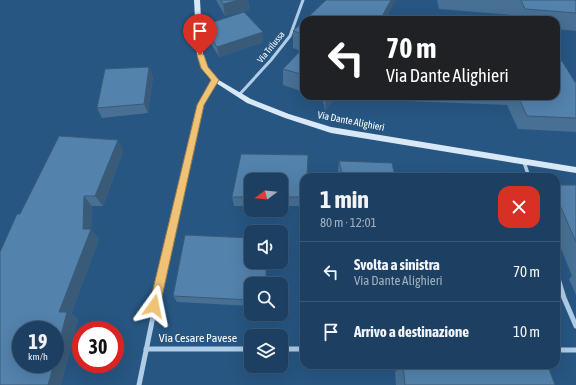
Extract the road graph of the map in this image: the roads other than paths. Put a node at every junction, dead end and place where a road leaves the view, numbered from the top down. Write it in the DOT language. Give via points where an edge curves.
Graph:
graph roads {
  1 [pos="197,0"];
  2 [pos="303,0"];
  3 [pos="215,80"];
  4 [pos="239,95"];
  5 [pos="524,162"];
  6 [pos="576,170"];
  7 [pos="527,173"];
  8 [pos="560,285"];
  9 [pos="576,326"];
  10 [pos="146,349"];
  11 [pos="244,349"];
  12 [pos="288,349"];
  13 [pos="300,349"];
  14 [pos="560,350"];
  15 [pos="576,350"];
  16 [pos="139,385"];
  1 -- 3 [label="main road, Via Dante Alighieri" via="200,55 204,68"];
  2 -- 4 [label="street, Via Trilussa" via="290,36"];
  3 -- 4 [label="main road, Via Dante Alighieri"];
  3 -- 10 [label="street" via="200,105 166,249"];
  4 -- 5 [label="main road, Via Dante Alighieri" via="287,116 331,130"];
  5 -- 6 [label="main road, Via Dante Alighieri"];
  5 -- 7 [label="street"];
  8 -- 9 [label="street"];
  10 -- 11 [label="street, Via Cesare Pavese"];
  10 -- 16 [label="street"];
  12 -- 13 [label="street"];
  14 -- 15 [label="street"];
}
